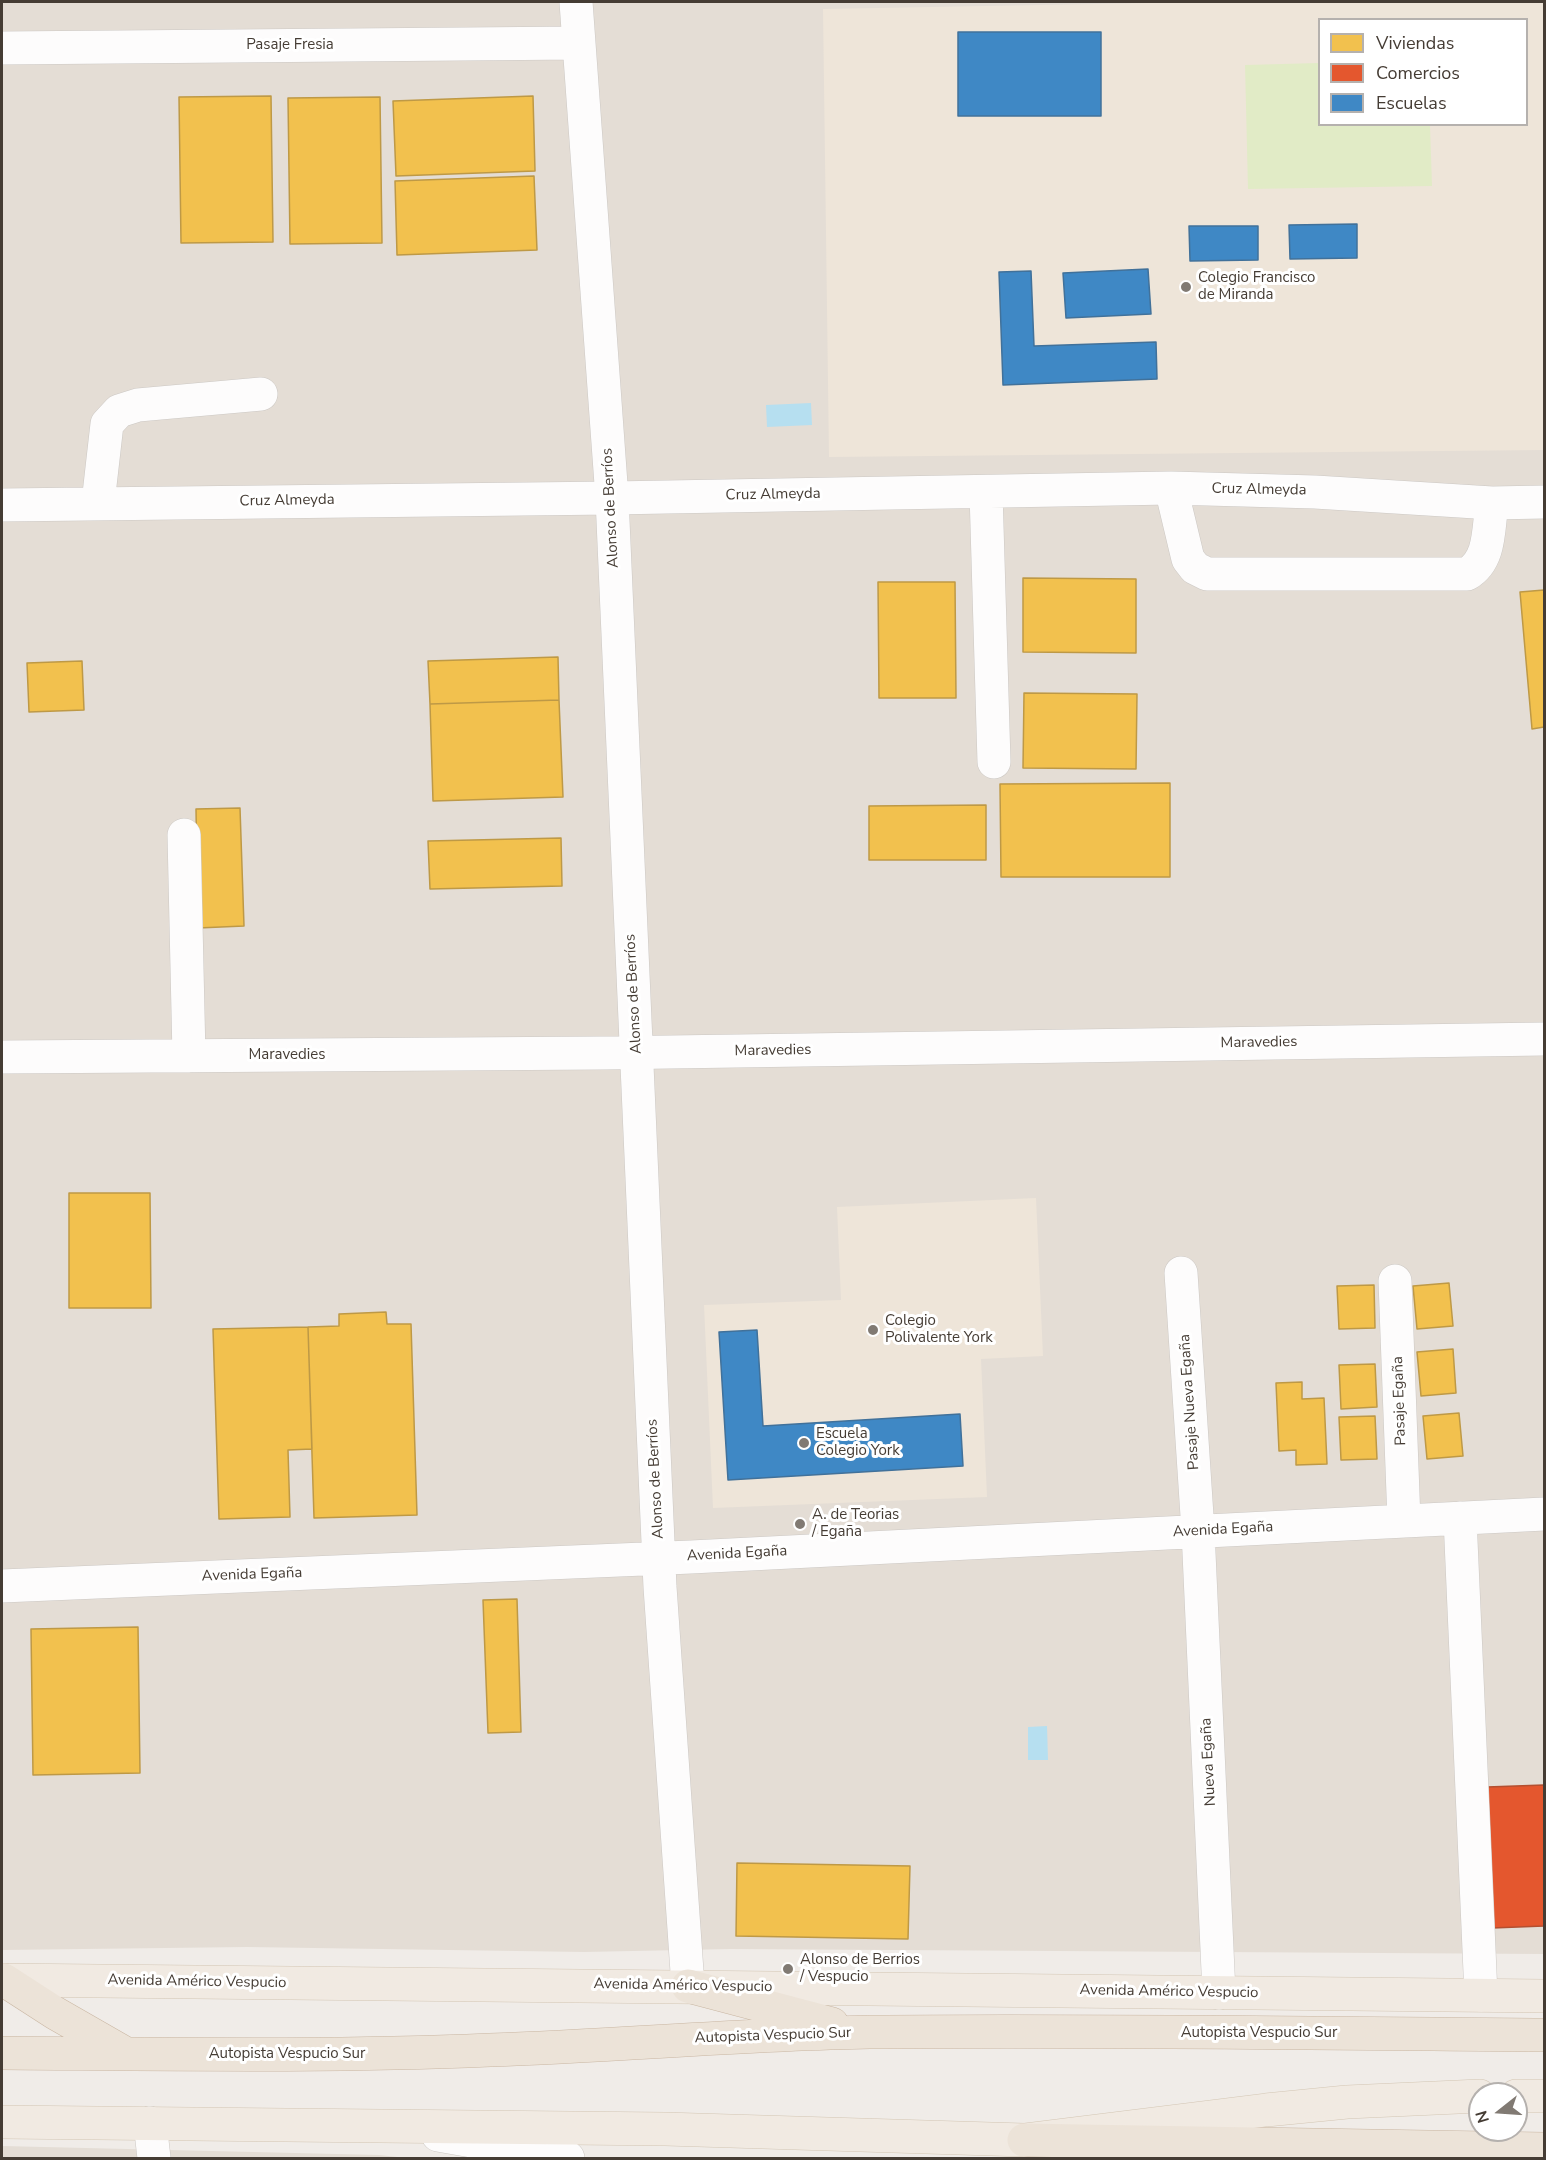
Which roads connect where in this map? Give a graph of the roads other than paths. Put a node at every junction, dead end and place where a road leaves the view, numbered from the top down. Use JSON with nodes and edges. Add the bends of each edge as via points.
{"nodes":[{"id":1,"x":576,"y":2,"type":"edge"},
{"id":2,"x":579,"y":43,"type":"junction"},
{"id":3,"x":2,"y":48,"type":"edge"},
{"id":4,"x":261,"y":394,"type":"dead end"},
{"id":5,"x":1171,"y":489,"type":"junction"},
{"id":6,"x":986,"y":492,"type":"junction"},
{"id":7,"x":612,"y":498,"type":"junction"},
{"id":8,"x":1545,"y":502,"type":"edge"},
{"id":9,"x":98,"y":503,"type":"junction"},
{"id":10,"x":1492,"y":503,"type":"junction"},
{"id":11,"x":2,"y":504,"type":"edge"},
{"id":12,"x":994,"y":762,"type":"dead end"},
{"id":13,"x":184,"y":835,"type":"dead end"},
{"id":14,"x":1545,"y":1039,"type":"edge"},
{"id":15,"x":636,"y":1053,"type":"junction"},
{"id":16,"x":189,"y":1056,"type":"junction"},
{"id":17,"x":2,"y":1057,"type":"edge"},
{"id":18,"x":1181,"y":1273,"type":"dead end"},
{"id":19,"x":1395,"y":1281,"type":"dead end"},
{"id":20,"x":1545,"y":1514,"type":"edge"},
{"id":21,"x":1460,"y":1518,"type":"junction"},
{"id":22,"x":1404,"y":1521,"type":"junction"},
{"id":23,"x":1198,"y":1531,"type":"junction"},
{"id":24,"x":659,"y":1558,"type":"junction"},
{"id":25,"x":2,"y":1586,"type":"edge"},
{"id":26,"x":2,"y":1979,"type":"edge"},
{"id":27,"x":688,"y":1986,"type":"junction"},
{"id":28,"x":1219,"y":1993,"type":"junction"},
{"id":29,"x":1481,"y":1995,"type":"junction"},
{"id":30,"x":1545,"y":1996,"type":"edge"},
{"id":31,"x":866,"y":2032,"type":"junction"},
{"id":32,"x":1545,"y":2035,"type":"edge"},
{"id":33,"x":2,"y":2053,"type":"edge"},
{"id":34,"x":128,"y":2054,"type":"junction"},
{"id":35,"x":1528,"y":2096,"type":"edge"},
{"id":36,"x":1545,"y":2096,"type":"edge"},
{"id":37,"x":1468,"y":2097,"type":"edge"},
{"id":38,"x":2,"y":2122,"type":"edge"},
{"id":39,"x":150,"y":2123,"type":"junction"},
{"id":40,"x":383,"y":2125,"type":"junction"},
{"id":41,"x":1024,"y":2140,"type":"junction"},
{"id":42,"x":1545,"y":2149,"type":"edge"},
{"id":43,"x":154,"y":2158,"type":"edge"},
{"id":44,"x":568,"y":2158,"type":"edge"}],
"edges":[{"from":1,"to":2,"type":"street","name":"Alonso de Berríos"},
{"from":2,"to":3,"type":"street","name":"Pasaje Fresia"},
{"from":2,"to":7,"type":"street","name":"Alonso de Berríos"},
{"from":4,"to":9,"type":"street","via":[[138,405],[119,411],[107,424]]},
{"from":5,"to":6,"type":"street","name":"Cruz Almeyda"},
{"from":5,"to":10,"type":"street","name":"Cruz Almeyda","via":[[1315,492]]},
{"from":5,"to":10,"type":"street","via":[[1188,559],[1195,568],[1207,573],[1467,574],[1484,557]]},
{"from":6,"to":7,"type":"street","name":"Cruz Almeyda"},
{"from":6,"to":12,"type":"street"},
{"from":7,"to":9,"type":"street","name":"Cruz Almeyda"},
{"from":7,"to":15,"type":"street","name":"Alonso de Berríos"},
{"from":8,"to":10,"type":"street","name":"Cruz Almeyda"},
{"from":9,"to":11,"type":"street","name":"Cruz Almeyda"},
{"from":13,"to":16,"type":"street"},
{"from":14,"to":15,"type":"street","name":"Maravedies"},
{"from":15,"to":16,"type":"street","name":"Maravedies"},
{"from":15,"to":24,"type":"street","name":"Alonso de Berríos"},
{"from":16,"to":17,"type":"street","name":"Maravedies"},
{"from":18,"to":23,"type":"street","name":"Pasaje Nueva Egaña"},
{"from":19,"to":22,"type":"street","name":"Pasaje Egaña"},
{"from":20,"to":21,"type":"street","name":"Avenida Egaña"},
{"from":21,"to":22,"type":"street","name":"Avenida Egaña"},
{"from":21,"to":29,"type":"street"},
{"from":22,"to":23,"type":"street","name":"Avenida Egaña"},
{"from":23,"to":24,"type":"street","name":"Avenida Egaña"},
{"from":23,"to":28,"type":"street","name":"Nueva Egaña"},
{"from":24,"to":25,"type":"street","name":"Avenida Egaña"},
{"from":24,"to":27,"type":"street","name":"Alonso de Berríos"},
{"from":26,"to":27,"type":"main road","name":"Avenida Américo Vespucio"},
{"from":26,"to":34,"type":"highway"},
{"from":27,"to":28,"type":"main road","name":"Avenida Américo Vespucio"},
{"from":27,"to":31,"type":"highway"},
{"from":28,"to":29,"type":"main road","name":"Avenida Américo Vespucio"},
{"from":29,"to":30,"type":"main road","name":"Avenida Américo Vespucio"},
{"from":31,"to":32,"type":"highway","name":"Autopista Vespucio Sur"},
{"from":31,"to":34,"type":"highway","name":"Autopista Vespucio Sur","via":[[491,2050]]},
{"from":33,"to":34,"type":"highway","name":"Autopista Vespucio Sur"},
{"from":35,"to":36,"type":"main road"},
{"from":37,"to":41,"type":"main road","via":[[1347,2102]]},
{"from":38,"to":39,"type":"main road"},
{"from":39,"to":40,"type":"main road"},
{"from":39,"to":43,"type":"street"},
{"from":40,"to":41,"type":"main road"},
{"from":40,"to":44,"type":"street"},
{"from":41,"to":42,"type":"highway"}]}
